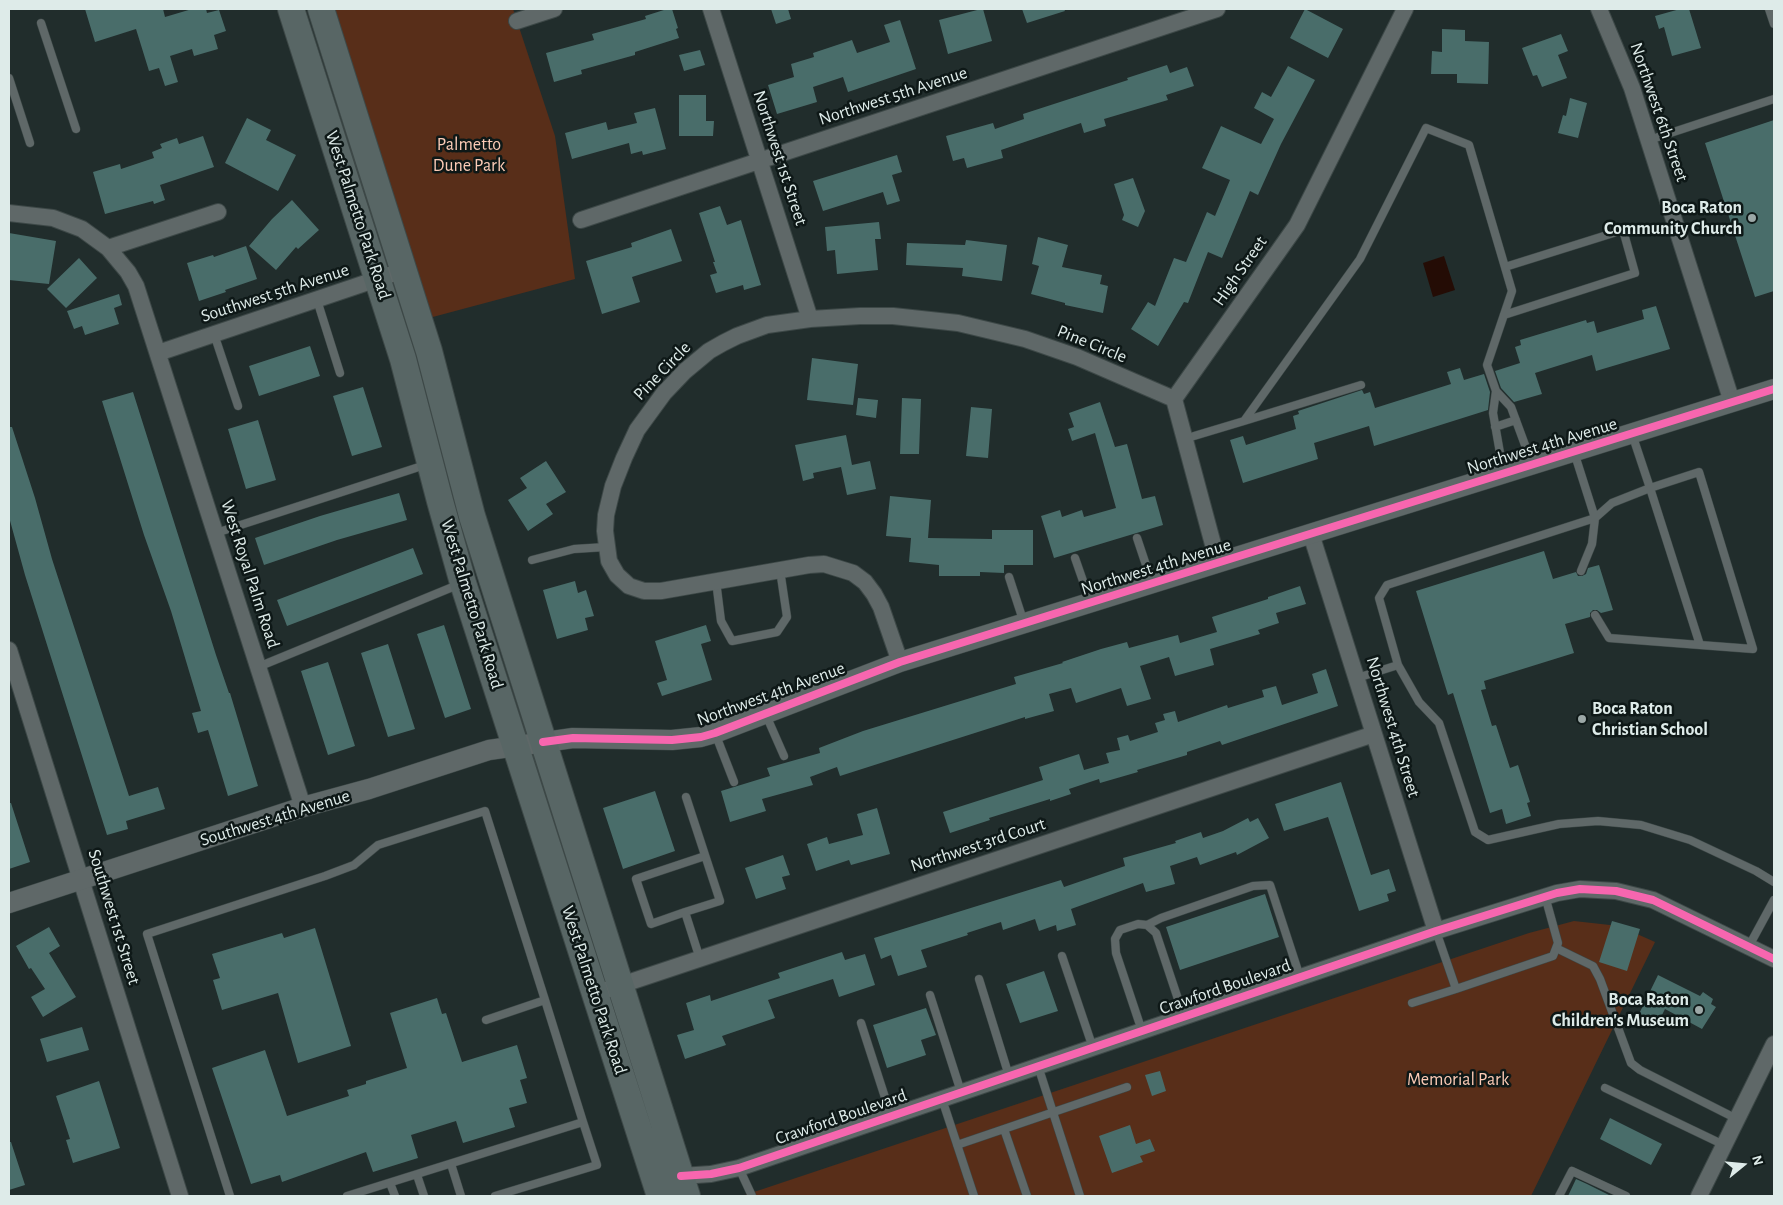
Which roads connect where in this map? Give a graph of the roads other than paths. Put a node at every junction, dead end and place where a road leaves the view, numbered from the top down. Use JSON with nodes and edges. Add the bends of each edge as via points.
{"nodes":[{"id":1,"x":292,"y":9,"type":"edge"},
{"id":2,"x":321,"y":9,"type":"edge"},
{"id":3,"x":554,"y":9,"type":"edge"},
{"id":4,"x":711,"y":9,"type":"edge"},
{"id":5,"x":1217,"y":9,"type":"edge"},
{"id":6,"x":1405,"y":9,"type":"edge"},
{"id":7,"x":1599,"y":9,"type":"edge"},
{"id":8,"x":1769,"y":9,"type":"edge"},
{"id":9,"x":517,"y":21,"type":"dead end"},
{"id":10,"x":41,"y":23,"type":"dead end"},
{"id":11,"x":1774,"y":24,"type":"edge"},
{"id":12,"x":9,"y":78,"type":"edge"},
{"id":13,"x":1774,"y":99,"type":"edge"},
{"id":14,"x":76,"y":129,"type":"dead end"},
{"id":15,"x":1649,"y":140,"type":"junction"},
{"id":16,"x":30,"y":143,"type":"dead end"},
{"id":17,"x":760,"y":161,"type":"junction"},
{"id":18,"x":218,"y":212,"type":"dead end"},
{"id":19,"x":9,"y":213,"type":"edge"},
{"id":20,"x":581,"y":220,"type":"dead end"},
{"id":21,"x":108,"y":248,"type":"junction"},
{"id":22,"x":1505,"y":267,"type":"junction"},
{"id":23,"x":404,"y":270,"type":"junction"},
{"id":24,"x":378,"y":279,"type":"junction"},
{"id":25,"x":317,"y":300,"type":"junction"},
{"id":26,"x":1504,"y":315,"type":"junction"},
{"id":27,"x":810,"y":318,"type":"junction"},
{"id":28,"x":214,"y":334,"type":"junction"},
{"id":29,"x":158,"y":352,"type":"junction"},
{"id":30,"x":340,"y":373,"type":"dead end"},
{"id":31,"x":1361,"y":385,"type":"dead end"},
{"id":32,"x":1774,"y":389,"type":"edge"},
{"id":33,"x":1496,"y":391,"type":"junction"},
{"id":34,"x":1174,"y":399,"type":"junction"},
{"id":35,"x":1732,"y":402,"type":"junction"},
{"id":36,"x":238,"y":406,"type":"dead end"},
{"id":37,"x":1516,"y":420,"type":"junction"},
{"id":38,"x":1244,"y":421,"type":"junction"},
{"id":39,"x":1495,"y":427,"type":"junction"},
{"id":40,"x":1632,"y":434,"type":"junction"},
{"id":41,"x":1184,"y":439,"type":"junction"},
{"id":42,"x":1574,"y":451,"type":"junction"},
{"id":43,"x":430,"y":464,"type":"junction"},
{"id":44,"x":1532,"y":464,"type":"junction"},
{"id":45,"x":1506,"y":472,"type":"junction"},
{"id":46,"x":1650,"y":488,"type":"junction"},
{"id":47,"x":1595,"y":518,"type":"junction"},
{"id":48,"x":216,"y":533,"type":"junction"},
{"id":49,"x":1311,"y":534,"type":"junction"},
{"id":50,"x":1137,"y":538,"type":"dead end"},
{"id":51,"x":606,"y":547,"type":"junction"},
{"id":52,"x":1075,"y":558,"type":"dead end"},
{"id":53,"x":532,"y":560,"type":"dead end"},
{"id":54,"x":1218,"y":563,"type":"junction"},
{"id":55,"x":780,"y":570,"type":"junction"},
{"id":56,"x":1581,"y":571,"type":"dead end"},
{"id":57,"x":1009,"y":577,"type":"dead end"},
{"id":58,"x":716,"y":581,"type":"junction"},
{"id":59,"x":464,"y":583,"type":"junction"},
{"id":60,"x":1152,"y":584,"type":"junction"},
{"id":61,"x":1091,"y":602,"type":"junction"},
{"id":62,"x":1595,"y":615,"type":"dead end"},
{"id":63,"x":1024,"y":623,"type":"junction"},
{"id":64,"x":1700,"y":645,"type":"junction"},
{"id":65,"x":9,"y":650,"type":"edge"},
{"id":66,"x":900,"y":662,"type":"junction"},
{"id":67,"x":1398,"y":665,"type":"junction"},
{"id":68,"x":258,"y":667,"type":"junction"},
{"id":69,"x":1357,"y":678,"type":"junction"},
{"id":70,"x":765,"y":714,"type":"junction"},
{"id":71,"x":715,"y":733,"type":"junction"},
{"id":72,"x":1374,"y":734,"type":"junction"},
{"id":73,"x":543,"y":742,"type":"junction"},
{"id":74,"x":517,"y":746,"type":"junction"},
{"id":75,"x":784,"y":756,"type":"dead end"},
{"id":76,"x":734,"y":782,"type":"dead end"},
{"id":77,"x":686,"y":797,"type":"dead end"},
{"id":78,"x":303,"y":807,"type":"junction"},
{"id":79,"x":705,"y":856,"type":"junction"},
{"id":80,"x":81,"y":880,"type":"junction"},
{"id":81,"x":1774,"y":882,"type":"edge"},
{"id":82,"x":1545,"y":896,"type":"junction"},
{"id":83,"x":1774,"y":900,"type":"edge"},
{"id":84,"x":9,"y":903,"type":"edge"},
{"id":85,"x":685,"y":912,"type":"junction"},
{"id":86,"x":1147,"y":925,"type":"junction"},
{"id":87,"x":1436,"y":932,"type":"junction"},
{"id":88,"x":1749,"y":946,"type":"junction"},
{"id":89,"x":1556,"y":948,"type":"junction"},
{"id":90,"x":1062,"y":956,"type":"dead end"},
{"id":91,"x":700,"y":959,"type":"junction"},
{"id":92,"x":1774,"y":959,"type":"edge"},
{"id":93,"x":1300,"y":978,"type":"junction"},
{"id":94,"x":979,"y":979,"type":"dead end"},
{"id":95,"x":620,"y":986,"type":"junction"},
{"id":96,"x":1456,"y":989,"type":"junction"},
{"id":97,"x":594,"y":994,"type":"junction"},
{"id":98,"x":930,"y":995,"type":"dead end"},
{"id":99,"x":545,"y":1000,"type":"junction"},
{"id":100,"x":1412,"y":1003,"type":"dead end"},
{"id":101,"x":1184,"y":1017,"type":"junction"},
{"id":102,"x":486,"y":1020,"type":"dead end"},
{"id":103,"x":861,"y":1023,"type":"dead end"},
{"id":104,"x":1142,"y":1031,"type":"junction"},
{"id":105,"x":1774,"y":1044,"type":"edge"},
{"id":106,"x":1093,"y":1048,"type":"junction"},
{"id":107,"x":1038,"y":1066,"type":"junction"},
{"id":108,"x":1009,"y":1076,"type":"junction"},
{"id":109,"x":1127,"y":1087,"type":"dead end"},
{"id":110,"x":1605,"y":1088,"type":"dead end"},
{"id":111,"x":961,"y":1092,"type":"junction"},
{"id":112,"x":942,"y":1099,"type":"junction"},
{"id":113,"x":1054,"y":1113,"type":"junction"},
{"id":114,"x":891,"y":1116,"type":"junction"},
{"id":115,"x":1737,"y":1119,"type":"junction"},
{"id":116,"x":583,"y":1122,"type":"junction"},
{"id":117,"x":638,"y":1129,"type":"junction"},
{"id":118,"x":1004,"y":1129,"type":"junction"},
{"id":119,"x":958,"y":1145,"type":"junction"},
{"id":120,"x":1724,"y":1145,"type":"junction"},
{"id":121,"x":451,"y":1164,"type":"junction"},
{"id":122,"x":739,"y":1168,"type":"junction"},
{"id":123,"x":417,"y":1175,"type":"junction"},
{"id":124,"x":390,"y":1183,"type":"junction"},
{"id":125,"x":684,"y":1186,"type":"edge"},
{"id":126,"x":180,"y":1196,"type":"edge"},
{"id":127,"x":230,"y":1196,"type":"edge"},
{"id":128,"x":347,"y":1196,"type":"edge"},
{"id":129,"x":395,"y":1196,"type":"edge"},
{"id":130,"x":424,"y":1196,"type":"edge"},
{"id":131,"x":461,"y":1196,"type":"edge"},
{"id":132,"x":495,"y":1196,"type":"edge"},
{"id":133,"x":660,"y":1196,"type":"edge"},
{"id":134,"x":752,"y":1196,"type":"edge"},
{"id":135,"x":974,"y":1196,"type":"edge"},
{"id":136,"x":1027,"y":1196,"type":"edge"},
{"id":137,"x":1080,"y":1196,"type":"edge"},
{"id":138,"x":1559,"y":1196,"type":"edge"},
{"id":139,"x":1626,"y":1196,"type":"edge"},
{"id":140,"x":1699,"y":1196,"type":"edge"}],
"edges":[{"from":1,"to":24,"type":"main road","name":"West Palmetto Park Road"},
{"from":2,"to":23,"type":"main road","name":"West Palmetto Park Road"},
{"from":3,"to":9,"type":"street"},
{"from":4,"to":17,"type":"street","name":"Northwest 1st Street"},
{"from":5,"to":17,"type":"street","name":"Northwest 5th Avenue"},
{"from":6,"to":34,"type":"street","name":"High Street","via":[[1297,225]]},
{"from":7,"to":15,"type":"street","name":"Northwest 6th Street","via":[[1632,88]]},
{"from":8,"to":11,"type":"lane"},
{"from":10,"to":14,"type":"lane"},
{"from":12,"to":16,"type":"lane"},
{"from":13,"to":15,"type":"lane"},
{"from":15,"to":35,"type":"street","name":"Northwest 6th Street"},
{"from":17,"to":20,"type":"street","name":"Northwest 5th Avenue"},
{"from":17,"to":27,"type":"street","name":"Northwest 1st Street"},
{"from":18,"to":21,"type":"street"},
{"from":19,"to":21,"type":"street","name":"West Royal Palm Road","via":[[37,215],[68,223]]},
{"from":21,"to":29,"type":"street","name":"West Royal Palm Road","via":[[136,286]]},
{"from":22,"to":26,"type":"lane","via":[[1512,291]]},
{"from":22,"to":26,"type":"lane","via":[[1622,230],[1635,272]]},
{"from":22,"to":38,"type":"lane","via":[[1469,145],[1426,128],[1360,259]]},
{"from":23,"to":24,"type":"street","name":"Southwest 5th Avenue"},
{"from":23,"to":73,"type":"main road","name":"West Palmetto Park Road","via":[[442,397],[472,516]]},
{"from":24,"to":25,"type":"street","name":"Southwest 5th Avenue"},
{"from":24,"to":43,"type":"main road","name":"West Palmetto Park Road"},
{"from":25,"to":28,"type":"street","name":"Southwest 5th Avenue"},
{"from":25,"to":30,"type":"lane"},
{"from":26,"to":33,"type":"lane","via":[[1487,365]]},
{"from":27,"to":34,"type":"street","name":"Pine Circle","via":[[893,316],[990,330],[1077,358]]},
{"from":27,"to":51,"type":"street","name":"Pine Circle","via":[[767,326],[737,336],[709,351],[664,393],[637,430],[613,486],[606,515]]},
{"from":28,"to":29,"type":"street","name":"Southwest 5th Avenue"},
{"from":28,"to":36,"type":"lane"},
{"from":29,"to":48,"type":"street","name":"West Royal Palm Road"},
{"from":31,"to":38,"type":"lane"},
{"from":32,"to":35,"type":"street","name":"Northwest 4th Avenue"},
{"from":33,"to":37,"type":"lane","via":[[1511,407]]},
{"from":33,"to":39,"type":"lane"},
{"from":34,"to":41,"type":"street"},
{"from":35,"to":40,"type":"street","name":"Northwest 4th Avenue"},
{"from":37,"to":39,"type":"lane"},
{"from":37,"to":44,"type":"lane"},
{"from":38,"to":41,"type":"lane"},
{"from":39,"to":45,"type":"lane"},
{"from":40,"to":42,"type":"street","name":"Northwest 4th Avenue"},
{"from":40,"to":46,"type":"lane"},
{"from":41,"to":54,"type":"street"},
{"from":42,"to":44,"type":"street","name":"Northwest 4th Avenue"},
{"from":42,"to":47,"type":"lane"},
{"from":43,"to":48,"type":"lane"},
{"from":43,"to":59,"type":"main road","name":"West Palmetto Park Road"},
{"from":44,"to":45,"type":"street","name":"Northwest 4th Avenue"},
{"from":45,"to":49,"type":"street","name":"Northwest 4th Avenue"},
{"from":46,"to":47,"type":"lane","via":[[1612,503]]},
{"from":46,"to":64,"type":"lane"},
{"from":46,"to":64,"type":"lane","via":[[1699,472],[1753,648]]},
{"from":47,"to":56,"type":"lane","via":[[1592,544]]},
{"from":47,"to":67,"type":"lane","via":[[1387,585],[1379,598]]},
{"from":48,"to":68,"type":"street","name":"West Royal Palm Road"},
{"from":49,"to":54,"type":"street","name":"Northwest 4th Avenue"},
{"from":49,"to":69,"type":"street","name":"Northwest 4th Street"},
{"from":50,"to":60,"type":"lane"},
{"from":51,"to":53,"type":"lane","via":[[574,549]]},
{"from":51,"to":58,"type":"street","name":"Pine Circle","via":[[617,575],[629,586],[644,591]]},
{"from":52,"to":61,"type":"lane"},
{"from":54,"to":60,"type":"street","name":"Northwest 4th Avenue"},
{"from":55,"to":58,"type":"street","name":"Pine Circle"},
{"from":55,"to":58,"type":"lane","via":[[787,617],[777,632],[732,642],[721,621]]},
{"from":55,"to":66,"type":"street","name":"Pine Circle","via":[[824,564],[853,573],[865,582],[881,607]]},
{"from":57,"to":63,"type":"lane"},
{"from":59,"to":68,"type":"lane"},
{"from":59,"to":74,"type":"main road","name":"West Palmetto Park Road"},
{"from":60,"to":61,"type":"street","name":"Northwest 4th Avenue"},
{"from":61,"to":63,"type":"street","name":"Northwest 4th Avenue"},
{"from":62,"to":64,"type":"lane","via":[[1609,638]]},
{"from":63,"to":66,"type":"street","name":"Northwest 4th Avenue"},
{"from":65,"to":80,"type":"street","name":"Southwest 1st Street"},
{"from":66,"to":70,"type":"street","name":"Northwest 4th Avenue"},
{"from":67,"to":69,"type":"lane"},
{"from":67,"to":81,"type":"lane","via":[[1419,702],[1439,723],[1475,832],[1488,840],[1559,824],[1598,821],[1642,825],[1690,840]]},
{"from":68,"to":78,"type":"street","name":"West Royal Palm Road"},
{"from":69,"to":72,"type":"street","name":"Northwest 4th Street"},
{"from":70,"to":71,"type":"street","name":"Northwest 4th Avenue"},
{"from":70,"to":75,"type":"lane"},
{"from":71,"to":73,"type":"street","name":"Northwest 4th Avenue","via":[[672,740],[573,738]]},
{"from":71,"to":76,"type":"lane"},
{"from":72,"to":87,"type":"street","name":"Northwest 4th Street"},
{"from":72,"to":91,"type":"street","name":"Northwest 3rd Court"},
{"from":73,"to":74,"type":"street","name":"Southwest 4th Avenue"},
{"from":73,"to":95,"type":"main road","name":"West Palmetto Park Road"},
{"from":74,"to":78,"type":"street","name":"Southwest 4th Avenue","via":[[489,750]]},
{"from":74,"to":97,"type":"main road","name":"West Palmetto Park Road"},
{"from":77,"to":79,"type":"lane"},
{"from":78,"to":80,"type":"street","name":"Southwest 4th Avenue"},
{"from":79,"to":85,"type":"lane","via":[[720,901]]},
{"from":79,"to":85,"type":"lane","via":[[636,879],[651,924]]},
{"from":80,"to":84,"type":"street","name":"Southwest 4th Avenue"},
{"from":80,"to":126,"type":"street","name":"Southwest 1st Street"},
{"from":82,"to":87,"type":"street","name":"Crawford Boulevard"},
{"from":82,"to":88,"type":"street","name":"Crawford Boulevard","via":[[1580,888],[1616,891],[1653,900]]},
{"from":82,"to":89,"type":"lane","via":[[1558,943]]},
{"from":83,"to":88,"type":"lane"},
{"from":85,"to":91,"type":"lane"},
{"from":86,"to":93,"type":"lane","via":[[1252,886],[1270,885]]},
{"from":86,"to":101,"type":"lane","via":[[1156,933]]},
{"from":86,"to":104,"type":"lane","via":[[1138,924],[1120,930],[1115,938],[1116,953]]},
{"from":87,"to":93,"type":"street","name":"Crawford Boulevard"},
{"from":87,"to":96,"type":"lane"},
{"from":88,"to":92,"type":"street","name":"Crawford Boulevard"},
{"from":89,"to":96,"type":"lane","via":[[1553,956]]},
{"from":89,"to":115,"type":"lane","via":[[1592,966],[1600,978],[1631,1063]]},
{"from":90,"to":106,"type":"lane"},
{"from":91,"to":95,"type":"street","name":"Northwest 3rd Court"},
{"from":93,"to":101,"type":"street","name":"Crawford Boulevard"},
{"from":94,"to":108,"type":"lane"},
{"from":95,"to":97,"type":"street","name":"Northwest 3rd Court"},
{"from":95,"to":125,"type":"main road","name":"West Palmetto Park Road"},
{"from":96,"to":100,"type":"lane"},
{"from":97,"to":117,"type":"main road","name":"West Palmetto Park Road"},
{"from":98,"to":111,"type":"lane"},
{"from":99,"to":102,"type":"lane"},
{"from":99,"to":116,"type":"lane"},
{"from":99,"to":127,"type":"lane","via":[[485,811],[378,845],[354,865],[325,876],[147,934]]},
{"from":101,"to":104,"type":"street","name":"Crawford Boulevard"},
{"from":103,"to":114,"type":"lane"},
{"from":104,"to":106,"type":"street","name":"Crawford Boulevard"},
{"from":105,"to":115,"type":"street"},
{"from":106,"to":107,"type":"street","name":"Crawford Boulevard"},
{"from":107,"to":108,"type":"street","name":"Crawford Boulevard"},
{"from":107,"to":113,"type":"lane"},
{"from":108,"to":111,"type":"street","name":"Crawford Boulevard"},
{"from":109,"to":113,"type":"lane"},
{"from":110,"to":120,"type":"lane"},
{"from":111,"to":112,"type":"street","name":"Crawford Boulevard"},
{"from":112,"to":114,"type":"street","name":"Crawford Boulevard"},
{"from":112,"to":119,"type":"lane"},
{"from":113,"to":118,"type":"lane"},
{"from":113,"to":137,"type":"lane"},
{"from":114,"to":122,"type":"street","name":"Crawford Boulevard"},
{"from":115,"to":120,"type":"street"},
{"from":116,"to":121,"type":"lane"},
{"from":116,"to":132,"type":"lane","via":[[597,1165]]},
{"from":117,"to":125,"type":"main road","via":[[666,1168]]},
{"from":117,"to":133,"type":"main road","name":"West Palmetto Park Road"},
{"from":118,"to":119,"type":"lane"},
{"from":118,"to":136,"type":"lane"},
{"from":119,"to":135,"type":"lane"},
{"from":120,"to":140,"type":"street"},
{"from":121,"to":123,"type":"lane"},
{"from":121,"to":131,"type":"lane"},
{"from":122,"to":125,"type":"street","name":"Crawford Boulevard","via":[[711,1174]]},
{"from":122,"to":134,"type":"lane"},
{"from":123,"to":124,"type":"lane"},
{"from":123,"to":130,"type":"lane"},
{"from":124,"to":128,"type":"lane"},
{"from":124,"to":129,"type":"lane"},
{"from":138,"to":139,"type":"lane","via":[[1572,1171]]}]}
